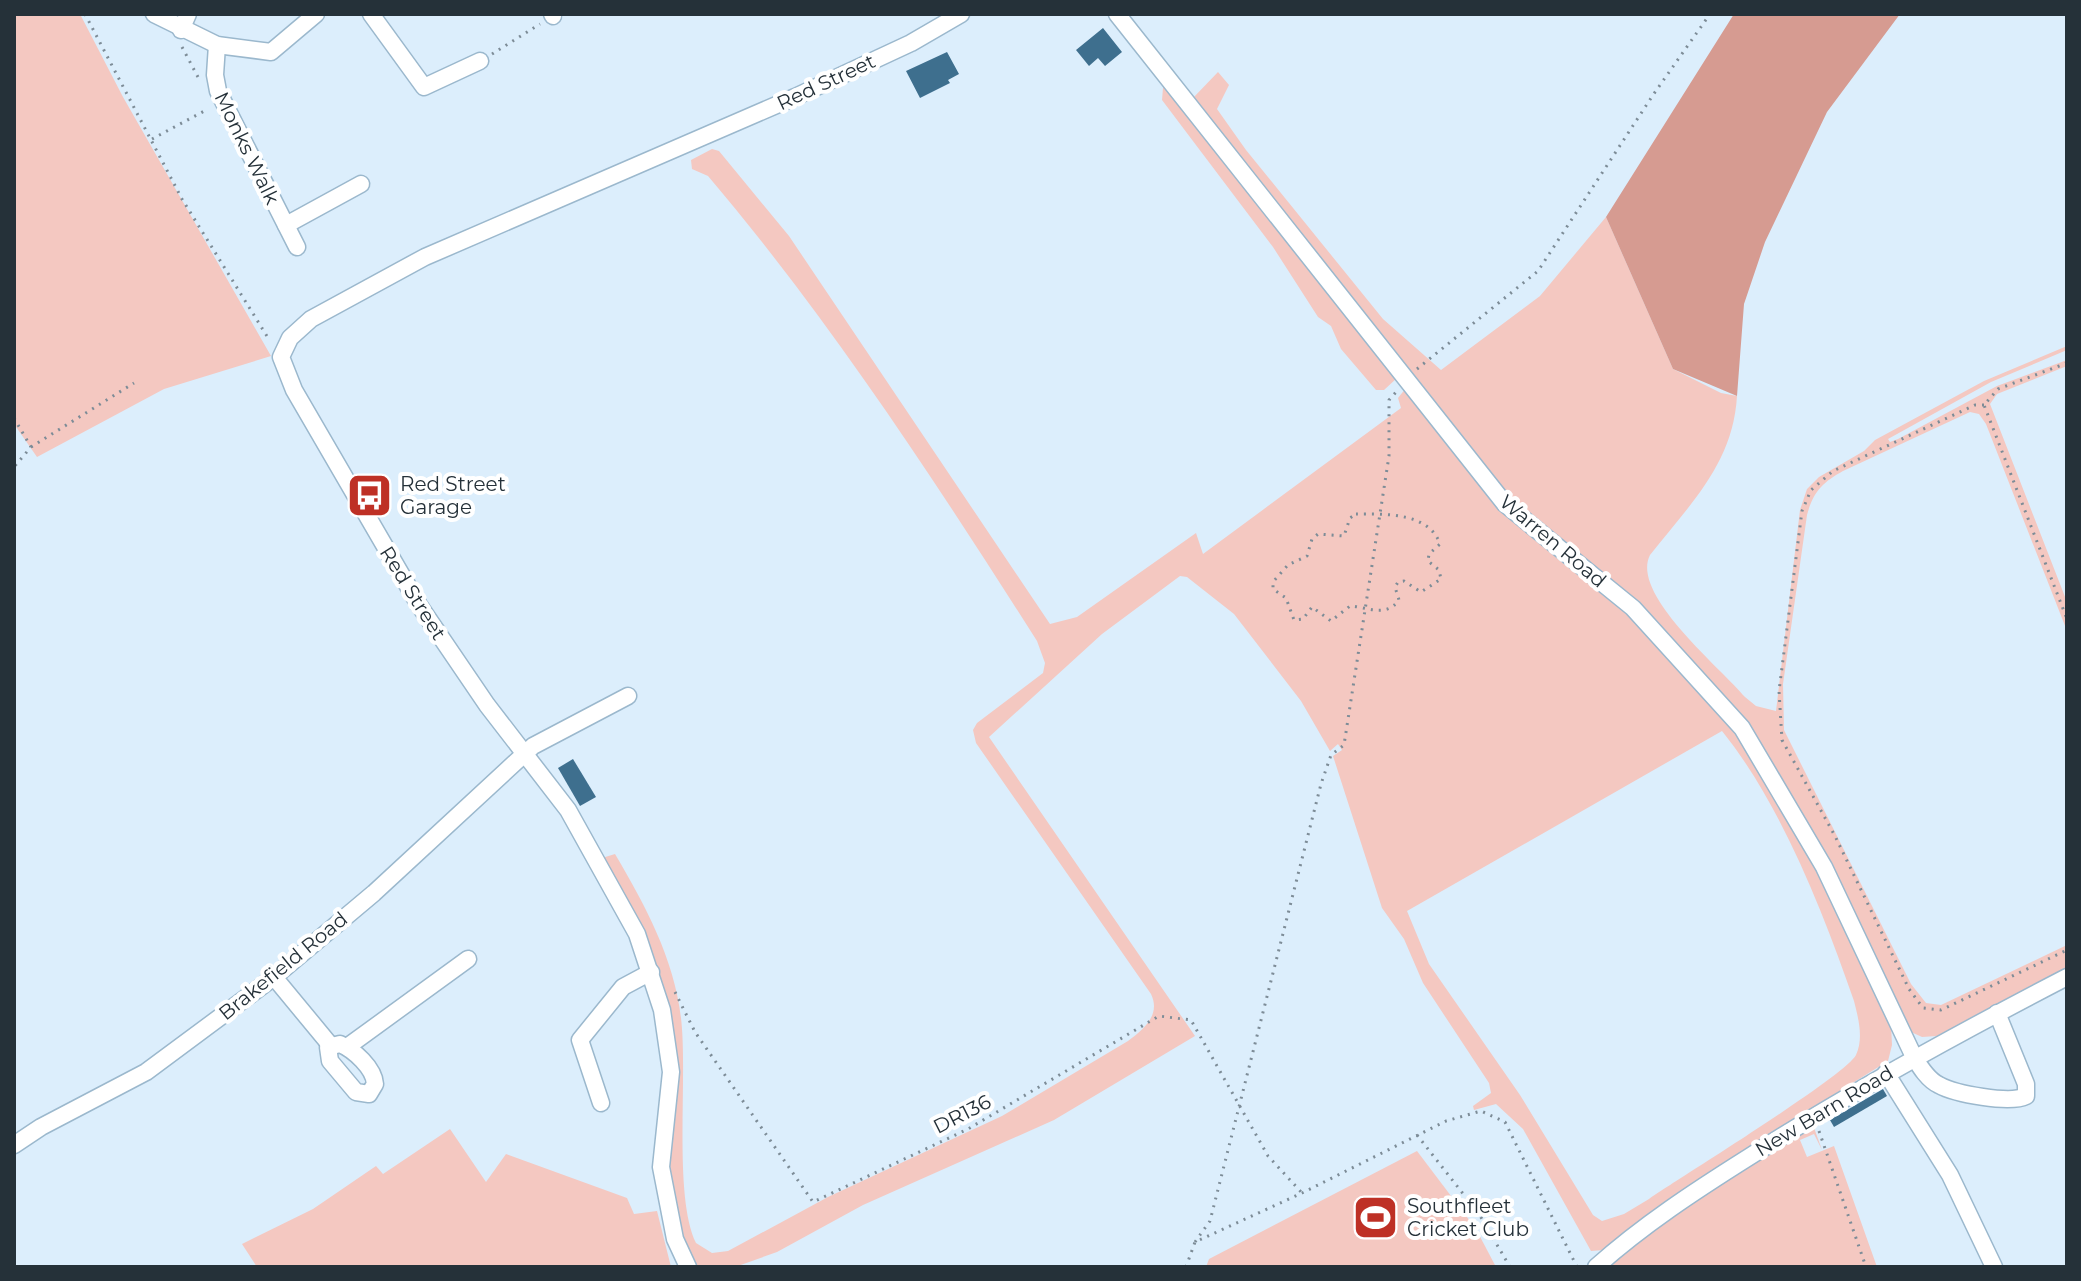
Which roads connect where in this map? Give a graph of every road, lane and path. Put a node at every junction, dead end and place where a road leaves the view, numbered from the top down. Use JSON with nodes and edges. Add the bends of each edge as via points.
{"nodes":[{"id":1,"x":85,"y":14,"type":"edge"},
{"id":2,"x":154,"y":14,"type":"edge"},
{"id":3,"x":316,"y":14,"type":"edge"},
{"id":4,"x":371,"y":14,"type":"edge"},
{"id":5,"x":961,"y":14,"type":"edge"},
{"id":6,"x":1117,"y":14,"type":"edge"},
{"id":7,"x":1710,"y":14,"type":"edge"},
{"id":8,"x":553,"y":15,"type":"edge"},
{"id":9,"x":182,"y":28,"type":"edge"},
{"id":10,"x":217,"y":45,"type":"junction"},
{"id":11,"x":480,"y":61,"type":"joint"},
{"id":12,"x":200,"y":81,"type":"dead end"},
{"id":13,"x":223,"y":102,"type":"junction"},
{"id":14,"x":152,"y":139,"type":"junction"},
{"id":15,"x":361,"y":184,"type":"dead end"},
{"id":16,"x":286,"y":225,"type":"junction"},
{"id":17,"x":297,"y":247,"type":"dead end"},
{"id":18,"x":281,"y":359,"type":"junction"},
{"id":19,"x":2067,"y":363,"type":"edge"},
{"id":20,"x":1405,"y":379,"type":"junction"},
{"id":21,"x":134,"y":383,"type":"dead end"},
{"id":22,"x":1984,"y":405,"type":"junction"},
{"id":23,"x":14,"y":418,"type":"edge"},
{"id":24,"x":31,"y":447,"type":"junction"},
{"id":25,"x":14,"y":467,"type":"edge"},
{"id":26,"x":1381,"y":515,"type":"junction"},
{"id":27,"x":1367,"y":609,"type":"junction"},
{"id":28,"x":2067,"y":619,"type":"edge"},
{"id":29,"x":628,"y":696,"type":"dead end"},
{"id":30,"x":527,"y":754,"type":"junction"},
{"id":31,"x":2067,"y":950,"type":"edge"},
{"id":32,"x":468,"y":959,"type":"dead end"},
{"id":33,"x":650,"y":970,"type":"junction"},
{"id":34,"x":274,"y":977,"type":"junction"},
{"id":35,"x":2067,"y":977,"type":"edge"},
{"id":36,"x":1997,"y":1013,"type":"junction"},
{"id":37,"x":1914,"y":1057,"type":"junction"},
{"id":38,"x":1886,"y":1073,"type":"junction"},
{"id":39,"x":601,"y":1103,"type":"dead end"},
{"id":40,"x":1239,"y":1103,"type":"junction"},
{"id":41,"x":1814,"y":1116,"type":"junction"},
{"id":42,"x":1417,"y":1135,"type":"junction"},
{"id":43,"x":14,"y":1145,"type":"edge"},
{"id":44,"x":1302,"y":1193,"type":"junction"},
{"id":45,"x":1195,"y":1242,"type":"junction"},
{"id":46,"x":688,"y":1267,"type":"edge"},
{"id":47,"x":1186,"y":1267,"type":"edge"},
{"id":48,"x":1510,"y":1267,"type":"edge"},
{"id":49,"x":1577,"y":1267,"type":"edge"},
{"id":50,"x":1596,"y":1267,"type":"edge"},
{"id":51,"x":1866,"y":1267,"type":"edge"},
{"id":52,"x":1994,"y":1267,"type":"edge"}],
"edges":[{"from":1,"to":14,"type":"path"},
{"from":2,"to":9,"type":"street"},
{"from":3,"to":10,"type":"street","via":[[271,52]]},
{"from":4,"to":11,"type":"street","via":[[424,87]]},
{"from":5,"to":18,"type":"street","name":"Red Street","via":[[795,97],[425,257],[315,316],[290,338]]},
{"from":6,"to":20,"type":"street","name":"Warren Road"},
{"from":7,"to":20,"type":"path","via":[[1538,271]]},
{"from":8,"to":11,"type":"path"},
{"from":9,"to":10,"type":"street"},
{"from":9,"to":12,"type":"path"},
{"from":10,"to":13,"type":"street","name":"Monks Walk","via":[[215,79]]},
{"from":13,"to":14,"type":"path"},
{"from":13,"to":16,"type":"street","name":"Monks Walk"},
{"from":14,"to":18,"type":"path","via":[[182,199]]},
{"from":15,"to":16,"type":"street"},
{"from":16,"to":17,"type":"street","name":"Monks Walk"},
{"from":18,"to":30,"type":"street","name":"Red Street","via":[[419,605]]},
{"from":19,"to":22,"type":"path","via":[[1998,389]]},
{"from":20,"to":26,"type":"path","via":[[1389,400],[1390,447]]},
{"from":20,"to":37,"type":"street","name":"Warren Road","via":[[1505,504],[1633,608],[1742,728],[1824,867]]},
{"from":21,"to":24,"type":"path"},
{"from":22,"to":28,"type":"path"},
{"from":22,"to":31,"type":"path","via":[[1848,463],[1811,490],[1802,511],[1779,691],[1781,730],[1795,767],[1923,1008],[1941,1010]]},
{"from":23,"to":24,"type":"path"},
{"from":24,"to":25,"type":"path"},
{"from":26,"to":27,"type":"path"},
{"from":26,"to":27,"type":"path","via":[[1431,528],[1440,545],[1428,561],[1441,578],[1421,592],[1399,581],[1396,605]]},
{"from":26,"to":27,"type":"path","via":[[1356,514],[1344,536],[1316,536],[1307,556],[1288,565],[1271,584],[1288,600],[1297,621],[1312,607],[1329,621],[1345,607]]},
{"from":27,"to":40,"type":"path","via":[[1344,745],[1331,755],[1321,784]]},
{"from":29,"to":30,"type":"street","name":"Brakefield Road"},
{"from":30,"to":33,"type":"street","name":"Red Street","via":[[585,836]]},
{"from":30,"to":34,"type":"street","name":"Brakefield Road"},
{"from":32,"to":34,"type":"street","via":[[339,1046]]},
{"from":33,"to":39,"type":"street","via":[[625,985],[580,1040]]},
{"from":33,"to":40,"type":"path","name":"DR136","via":[[669,980],[695,1032],[813,1202],[968,1129],[1159,1016],[1191,1020]]},
{"from":33,"to":46,"type":"street","name":"Red Street","via":[[671,1072],[661,1167],[675,1239]]},
{"from":34,"to":43,"type":"street","name":"Brakefield Road","via":[[146,1072]]},
{"from":35,"to":36,"type":"street","name":"New Barn Road"},
{"from":36,"to":37,"type":"street","name":"New Barn Road"},
{"from":36,"to":37,"type":"street","name":"Warren Road","via":[[2028,1090],[2021,1099],[1938,1085]]},
{"from":37,"to":38,"type":"street","name":"New Barn Road"},
{"from":38,"to":41,"type":"street","name":"New Barn Road"},
{"from":38,"to":52,"type":"street","via":[[1950,1175]]},
{"from":40,"to":44,"type":"path","name":"DR136","via":[[1268,1156]]},
{"from":40,"to":45,"type":"path","via":[[1210,1221]]},
{"from":41,"to":50,"type":"street","name":"New Barn Road","via":[[1661,1214]]},
{"from":41,"to":51,"type":"path"},
{"from":42,"to":44,"type":"path"},
{"from":42,"to":48,"type":"path","via":[[1479,1214]]},
{"from":42,"to":49,"type":"path","via":[[1481,1111],[1505,1122]]},
{"from":44,"to":45,"type":"path"},
{"from":45,"to":47,"type":"path"}]}
